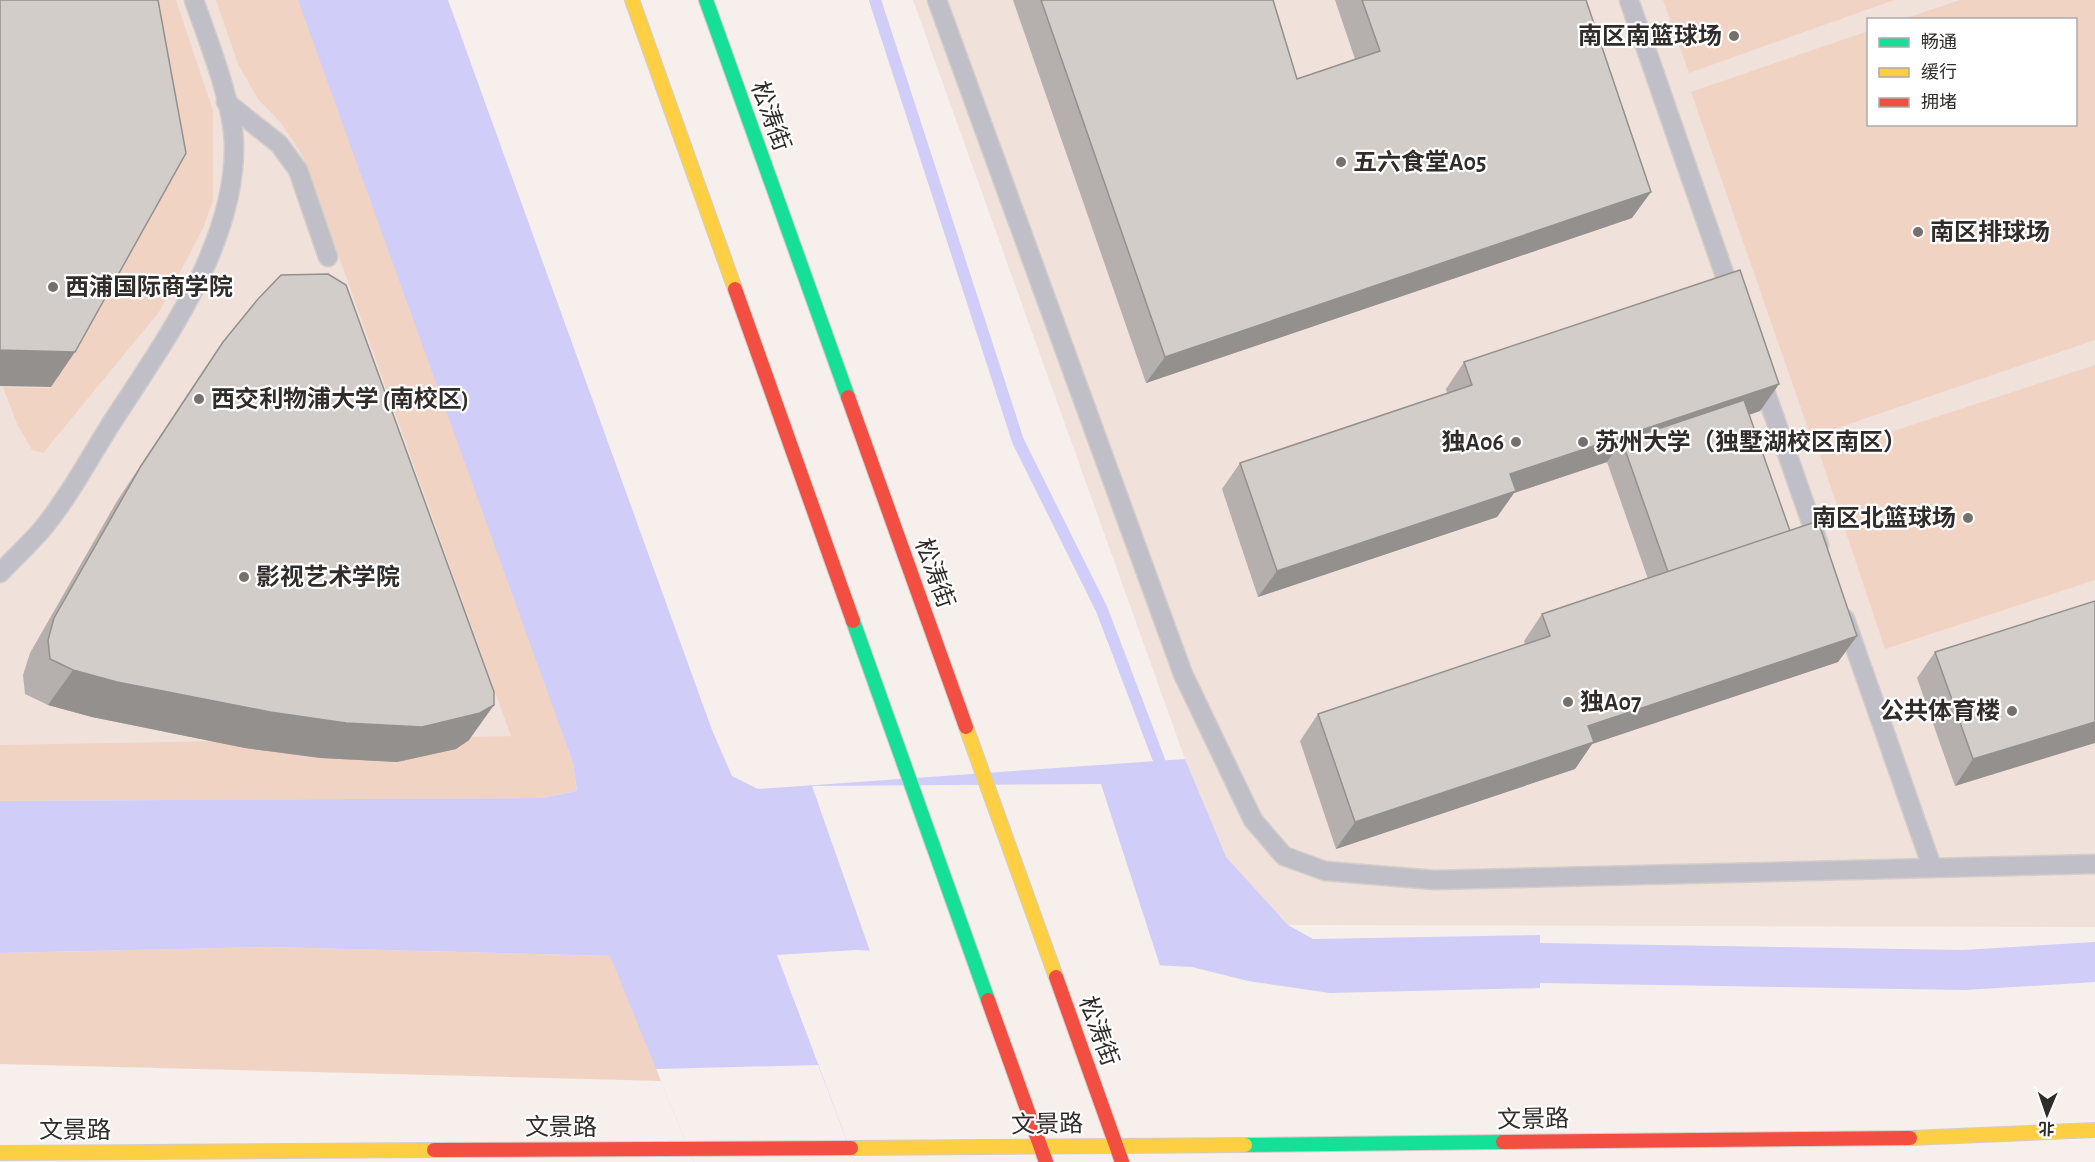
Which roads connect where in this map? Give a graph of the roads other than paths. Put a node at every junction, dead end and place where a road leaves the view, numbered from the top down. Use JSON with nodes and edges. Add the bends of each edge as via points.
{"nodes":[{"id":1,"x":194,"y":0,"type":"edge"},
{"id":2,"x":632,"y":0,"type":"edge"},
{"id":3,"x":706,"y":0,"type":"edge"},
{"id":4,"x":937,"y":0,"type":"edge"},
{"id":5,"x":1629,"y":0,"type":"edge"},
{"id":6,"x":226,"y":102,"type":"junction"},
{"id":7,"x":328,"y":257,"type":"dead end"},
{"id":8,"x":1739,"y":315,"type":"edge"},
{"id":9,"x":1755,"y":360,"type":"edge"},
{"id":10,"x":1826,"y":563,"type":"edge"},
{"id":11,"x":0,"y":573,"type":"edge"},
{"id":12,"x":1837,"y":597,"type":"edge"},
{"id":13,"x":2095,"y":864,"type":"edge"},
{"id":14,"x":1932,"y":867,"type":"junction"},
{"id":15,"x":2095,"y":1131,"type":"edge"},
{"id":16,"x":1116,"y":1145,"type":"junction"},
{"id":17,"x":1041,"y":1147,"type":"junction"},
{"id":18,"x":0,"y":1153,"type":"edge"},
{"id":19,"x":1046,"y":1162,"type":"edge"},
{"id":20,"x":1122,"y":1162,"type":"edge"}],
"edges":[{"from":1,"to":6,"type":"lane"},
{"from":2,"to":17,"type":"main road"},
{"from":3,"to":16,"type":"main road","name":"松涛街"},
{"from":4,"to":14,"type":"lane","via":[[1183,674],[1253,820],[1284,856],[1325,871],[1435,880]]},
{"from":5,"to":8,"type":"lane"},
{"from":6,"to":7,"type":"lane","via":[[279,144],[298,170]]},
{"from":6,"to":11,"type":"lane","via":[[234,143],[231,185],[199,283],[44,526]]},
{"from":9,"to":10,"type":"lane"},
{"from":12,"to":14,"type":"lane"},
{"from":13,"to":14,"type":"lane"},
{"from":15,"to":16,"type":"main road","name":"文景路","via":[[1907,1138]]},
{"from":16,"to":17,"type":"main road","name":"文景路"},
{"from":16,"to":20,"type":"main road","name":"松涛街"},
{"from":17,"to":18,"type":"main road","name":"文景路"},
{"from":17,"to":19,"type":"main road"}]}
